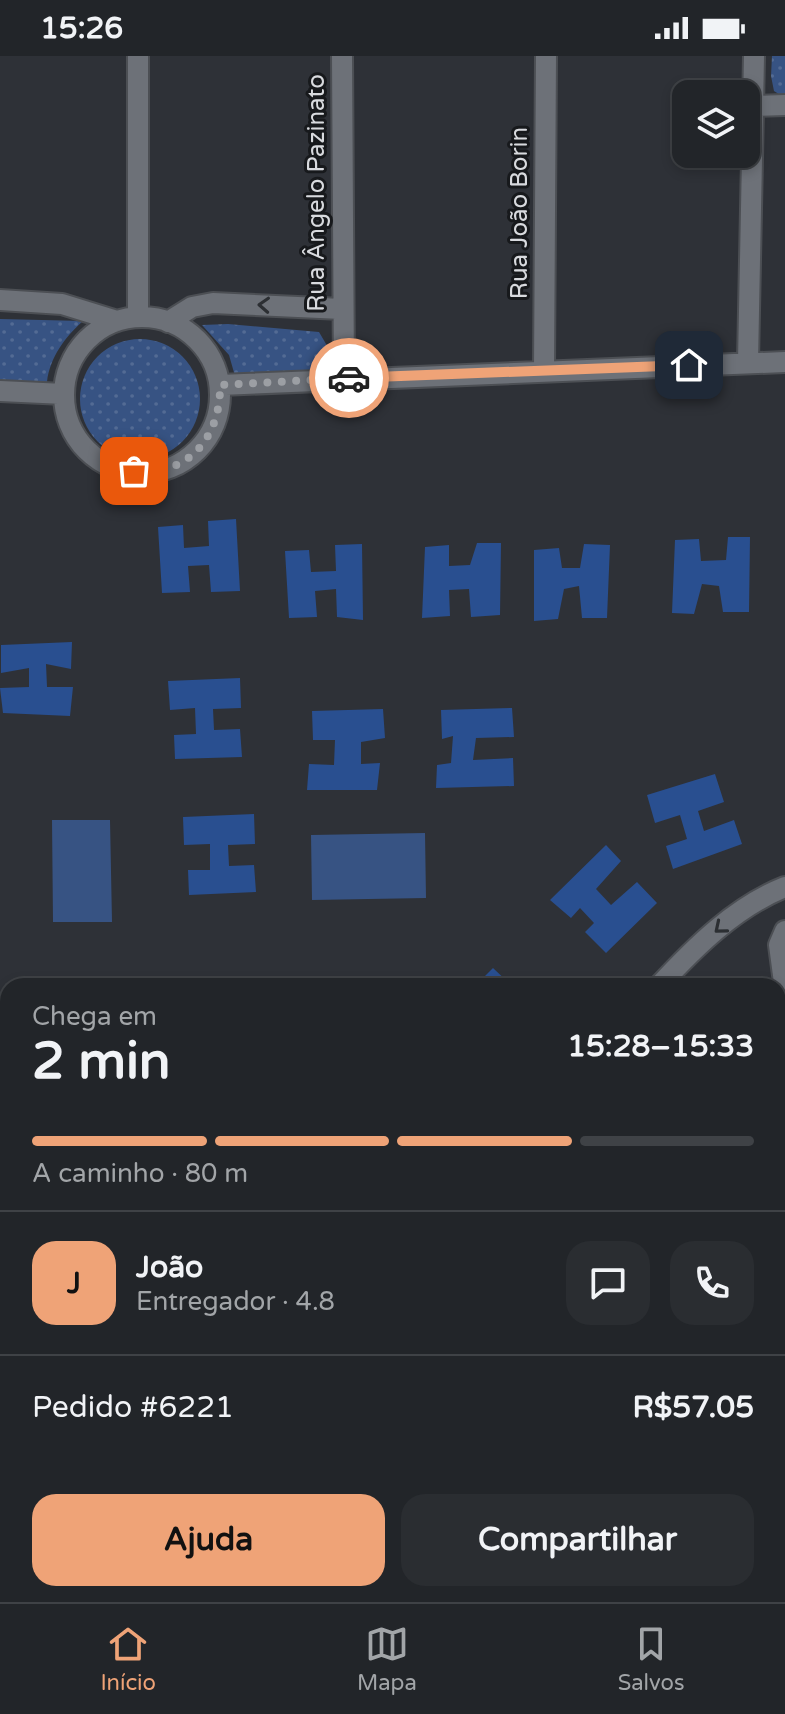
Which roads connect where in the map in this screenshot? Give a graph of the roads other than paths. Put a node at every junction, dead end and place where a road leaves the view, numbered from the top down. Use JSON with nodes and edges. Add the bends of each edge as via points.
{"nodes":[{"id":1,"x":138,"y":56,"type":"edge"},
{"id":2,"x":342,"y":56,"type":"edge"},
{"id":3,"x":546,"y":56,"type":"edge"},
{"id":4,"x":754,"y":56,"type":"edge"},
{"id":5,"x":753,"y":80,"type":"edge"},
{"id":6,"x":785,"y":105,"type":"edge"},
{"id":7,"x":760,"y":106,"type":"edge"},
{"id":8,"x":751,"y":168,"type":"edge"},
{"id":9,"x":0,"y":300,"type":"edge"},
{"id":10,"x":342,"y":309,"type":"junction"},
{"id":11,"x":138,"y":317,"type":"junction"},
{"id":12,"x":117,"y":321,"type":"junction"},
{"id":13,"x":168,"y":322,"type":"junction"},
{"id":14,"x":748,"y":362,"type":"junction"},
{"id":15,"x":785,"y":362,"type":"edge"},
{"id":16,"x":544,"y":370,"type":"junction"},
{"id":17,"x":344,"y":378,"type":"junction"},
{"id":18,"x":220,"y":385,"type":"junction"},
{"id":19,"x":0,"y":391,"type":"edge"},
{"id":20,"x":64,"y":394,"type":"junction"},
{"id":21,"x":785,"y":887,"type":"edge"},
{"id":22,"x":785,"y":931,"type":"edge"},
{"id":23,"x":667,"y":978,"type":"edge"},
{"id":24,"x":783,"y":978,"type":"edge"}],
"edges":[{"from":1,"to":11,"type":"street"},
{"from":2,"to":10,"type":"street","name":"Rua Ângelo Pazinato"},
{"from":3,"to":16,"type":"street","name":"Rua João Borin"},
{"from":4,"to":5,"type":"street"},
{"from":6,"to":7,"type":"street"},
{"from":8,"to":14,"type":"street"},
{"from":9,"to":12,"type":"street","via":[[62,304]]},
{"from":10,"to":13,"type":"street","one_way":true,"via":[[213,303],[192,307]]},
{"from":10,"to":17,"type":"street","name":"Rua Ângelo Pazinato"},
{"from":11,"to":12,"type":"street"},
{"from":11,"to":13,"type":"street"},
{"from":12,"to":20,"type":"street","via":[[84,343]]},
{"from":13,"to":18,"type":"street","via":[[197,339]]},
{"from":14,"to":15,"type":"street"},
{"from":14,"to":16,"type":"street"},
{"from":16,"to":17,"type":"street"},
{"from":17,"to":18,"type":"street"},
{"from":18,"to":20,"type":"street","via":[[211,433],[178,465],[152,473],[101,462],[72,430]]},
{"from":19,"to":20,"type":"street"},
{"from":21,"to":23,"type":"street","one_way":true,"via":[[722,925]]},
{"from":22,"to":24,"type":"street","via":[[779,945]]}]}
